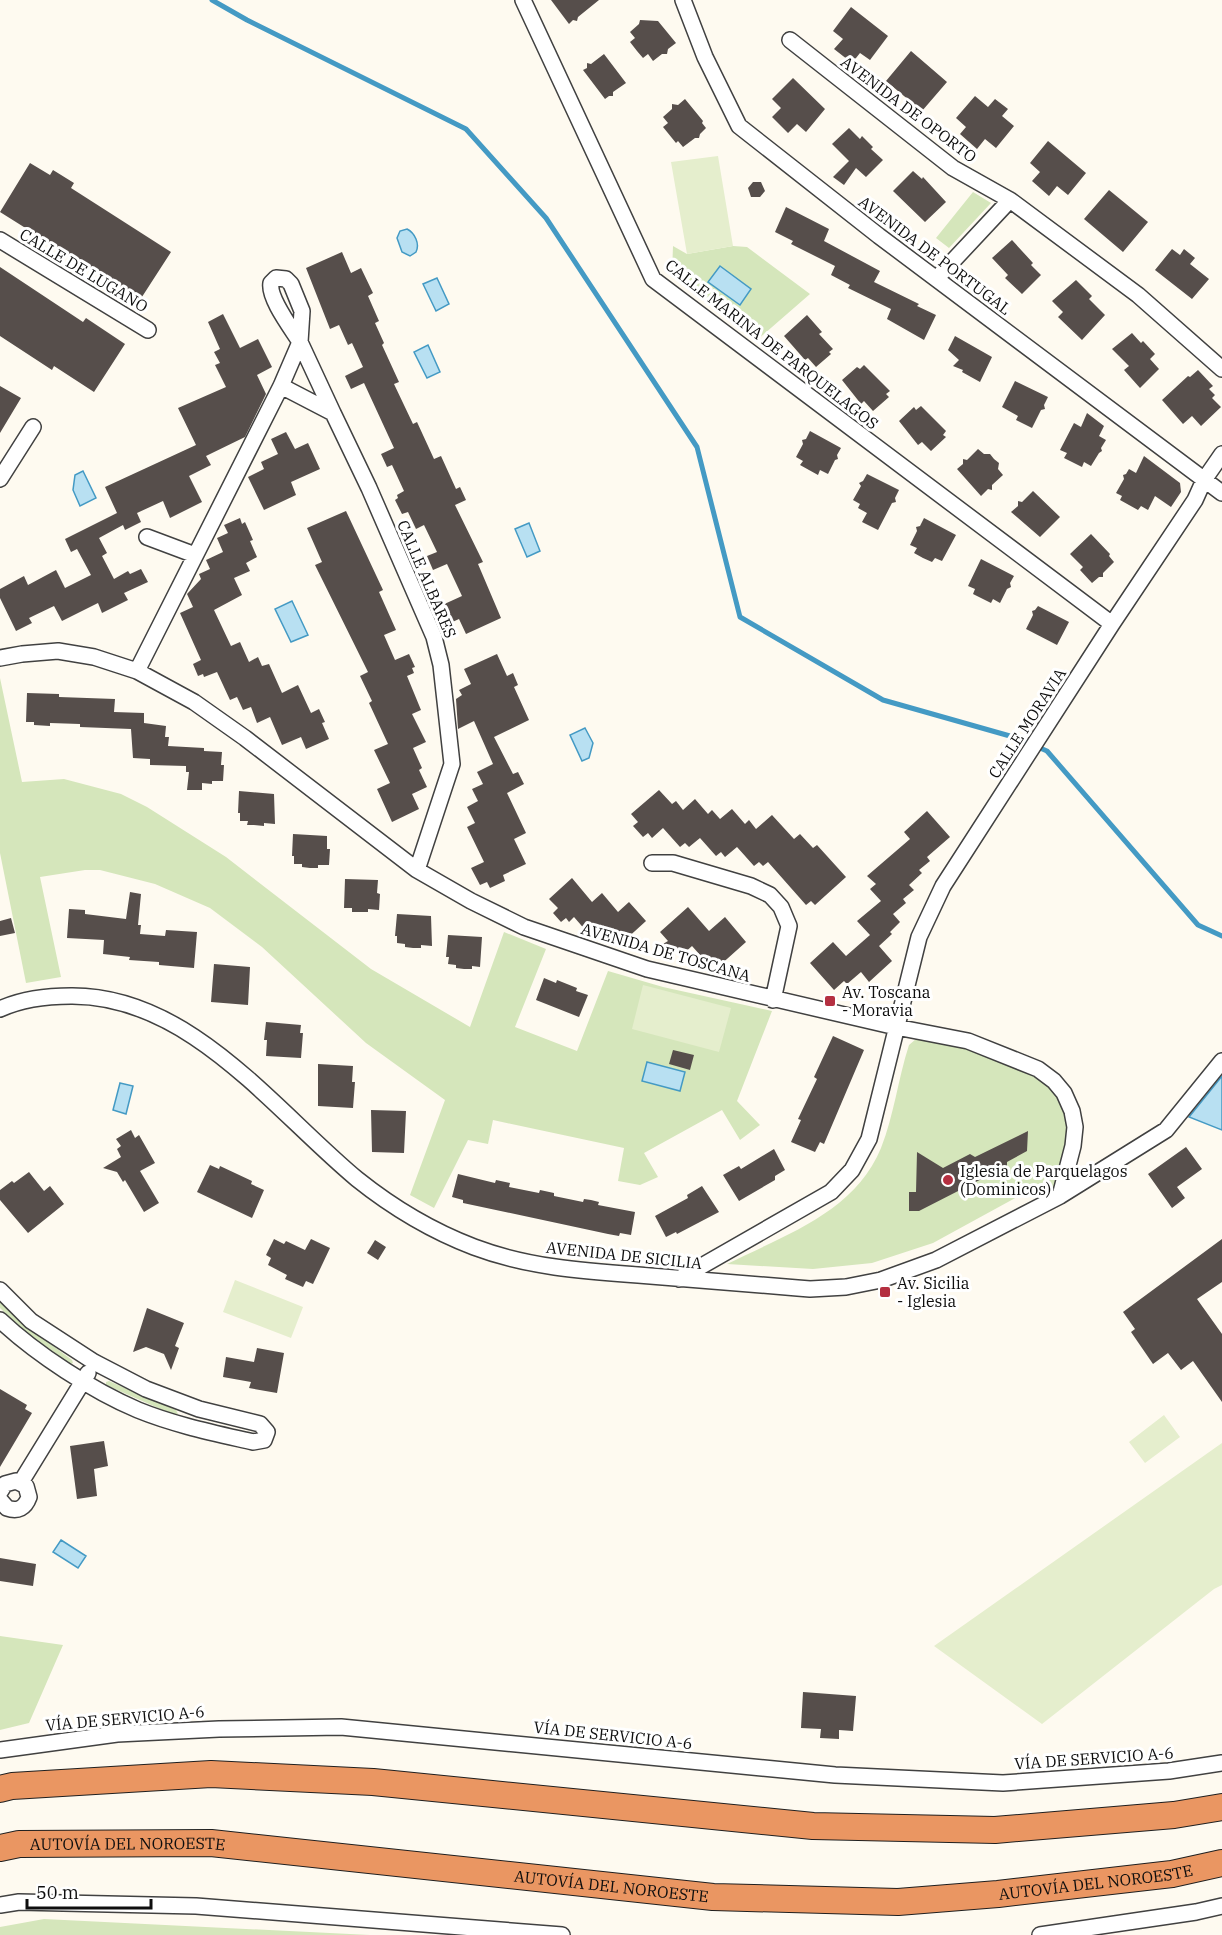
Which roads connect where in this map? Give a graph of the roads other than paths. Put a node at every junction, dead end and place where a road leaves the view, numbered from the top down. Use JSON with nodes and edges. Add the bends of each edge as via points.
{"nodes":[{"id":1,"x":523,"y":0,"type":"edge"},
{"id":2,"x":683,"y":0,"type":"edge"},
{"id":3,"x":790,"y":40,"type":"dead end"},
{"id":4,"x":1010,"y":200,"type":"junction"},
{"id":5,"x":0,"y":240,"type":"edge"},
{"id":6,"x":937,"y":278,"type":"junction"},
{"id":7,"x":148,"y":330,"type":"dead end"},
{"id":8,"x":1222,"y":369,"type":"edge"},
{"id":9,"x":281,"y":386,"type":"junction"},
{"id":10,"x":333,"y":413,"type":"junction"},
{"id":11,"x":33,"y":427,"type":"dead end"},
{"id":12,"x":1222,"y":454,"type":"edge"},
{"id":13,"x":0,"y":479,"type":"edge"},
{"id":14,"x":1204,"y":480,"type":"junction"},
{"id":15,"x":1222,"y":494,"type":"edge"},
{"id":16,"x":147,"y":537,"type":"dead end"},
{"id":17,"x":195,"y":555,"type":"junction"},
{"id":18,"x":1112,"y":624,"type":"junction"},
{"id":19,"x":0,"y":658,"type":"edge"},
{"id":20,"x":137,"y":671,"type":"junction"},
{"id":21,"x":652,"y":863,"type":"dead end"},
{"id":22,"x":417,"y":870,"type":"junction"},
{"id":23,"x":773,"y":999,"type":"junction"},
{"id":24,"x":0,"y":1009,"type":"edge"},
{"id":25,"x":896,"y":1027,"type":"junction"},
{"id":26,"x":1222,"y":1061,"type":"edge"},
{"id":27,"x":1060,"y":1196,"type":"junction"},
{"id":28,"x":679,"y":1279,"type":"junction"},
{"id":29,"x":0,"y":1290,"type":"edge"},
{"id":30,"x":0,"y":1320,"type":"edge"},
{"id":31,"x":94,"y":1362,"type":"junction"},
{"id":32,"x":83,"y":1381,"type":"junction"},
{"id":33,"x":21,"y":1482,"type":"junction"},
{"id":34,"x":0,"y":1491,"type":"edge"},
{"id":35,"x":0,"y":1500,"type":"edge"},
{"id":36,"x":0,"y":1750,"type":"edge"},
{"id":37,"x":1222,"y":1763,"type":"edge"},
{"id":38,"x":0,"y":1789,"type":"edge"},
{"id":39,"x":1222,"y":1807,"type":"edge"},
{"id":40,"x":0,"y":1848,"type":"edge"},
{"id":41,"x":1222,"y":1863,"type":"edge"},
{"id":42,"x":0,"y":1905,"type":"edge"},
{"id":43,"x":1222,"y":1906,"type":"edge"},
{"id":44,"x":562,"y":1935,"type":"edge"},
{"id":45,"x":1040,"y":1935,"type":"edge"}],
"edges":[{"from":1,"to":18,"type":"street","name":"CALLE MARINA DE PARQUELAGOS","via":[[653,279]]},
{"from":2,"to":6,"type":"street","name":"AVENIDA DE PORTUGAL","via":[[705,57],[739,126]]},
{"from":3,"to":4,"type":"street","name":"AVENIDA DE OPORTO","via":[[953,168]]},
{"from":4,"to":6,"type":"street"},
{"from":4,"to":8,"type":"street","name":"AVENIDA DE OPORTO","via":[[1138,295]]},
{"from":5,"to":7,"type":"street","name":"CALLE DE LUGANO"},
{"from":6,"to":14,"type":"street","name":"AVENIDA DE PORTUGAL"},
{"from":9,"to":10,"type":"street"},
{"from":9,"to":10,"type":"street","name":"CALLE ALBARES","via":[[300,342]]},
{"from":9,"to":17,"type":"street","name":"CALLE ALBARES"},
{"from":10,"to":22,"type":"street","name":"CALLE ALBARES","via":[[434,637],[441,665],[452,764]]},
{"from":11,"to":13,"type":"street"},
{"from":12,"to":14,"type":"street","name":"CALLE MORAVIA"},
{"from":14,"to":15,"type":"street","name":"AVENIDA DE PORTUGAL"},
{"from":14,"to":18,"type":"street","name":"CALLE MORAVIA","via":[[1195,500]]},
{"from":16,"to":17,"type":"street"},
{"from":17,"to":20,"type":"street","name":"CALLE ALBARES"},
{"from":18,"to":25,"type":"street","name":"CALLE MORAVIA","via":[[943,886],[919,937]]},
{"from":19,"to":20,"type":"street","name":"AVENIDA DE TOSCANA","via":[[58,651],[94,657]]},
{"from":20,"to":22,"type":"street","name":"AVENIDA DE TOSCANA","via":[[194,702],[245,738]]},
{"from":21,"to":23,"type":"street","via":[[673,864],[751,886],[770,895],[781,907],[789,926]]},
{"from":22,"to":23,"type":"street","name":"AVENIDA DE TOSCANA","via":[[524,927],[647,969]]},
{"from":23,"to":25,"type":"street","name":"AVENIDA DE TOSCANA"},
{"from":24,"to":28,"type":"street","name":"AVENIDA DE SICILIA","via":[[49,996],[93,996],[136,1006],[181,1027],[220,1055],[357,1179],[401,1211],[440,1231],[502,1257],[560,1269]]},
{"from":25,"to":27,"type":"street","name":"AVENIDA DE TOSCANA","via":[[968,1041],[1038,1069],[1054,1081],[1064,1093],[1075,1127]]},
{"from":25,"to":28,"type":"street","name":"CALLE MORAVIA","via":[[869,1139],[852,1170],[831,1192]]},
{"from":26,"to":27,"type":"street","name":"AVENIDA DE SICILIA","via":[[1166,1130]]},
{"from":27,"to":28,"type":"street","name":"AVENIDA DE SICILIA","via":[[944,1257],[881,1280],[810,1289]]},
{"from":29,"to":31,"type":"street","via":[[31,1321]]},
{"from":30,"to":32,"type":"street","via":[[18,1337]]},
{"from":31,"to":32,"type":"street"},
{"from":31,"to":32,"type":"street","via":[[188,1405],[260,1424],[267,1432],[264,1440],[253,1442],[191,1428],[137,1409]]},
{"from":32,"to":33,"type":"street"},
{"from":33,"to":34,"type":"street","via":[[10,1481]]},
{"from":33,"to":35,"type":"street","via":[[28,1491],[23,1507],[7,1508]]},
{"from":36,"to":37,"type":"street","name":"VÍA DE SERVICIO A-6","via":[[117,1734],[341,1727],[835,1775],[991,1783],[1169,1772]]},
{"from":38,"to":39,"type":"highway","via":[[222,1774],[373,1782],[813,1826],[984,1830],[1174,1815]]},
{"from":40,"to":41,"type":"highway","name":"AUTOVÍA DEL NOROESTE","via":[[19,1844],[211,1843],[713,1897],[898,1902],[1172,1874]]},
{"from":42,"to":44,"type":"street","via":[[20,1902],[196,1906]]},
{"from":43,"to":45,"type":"street"}]}
